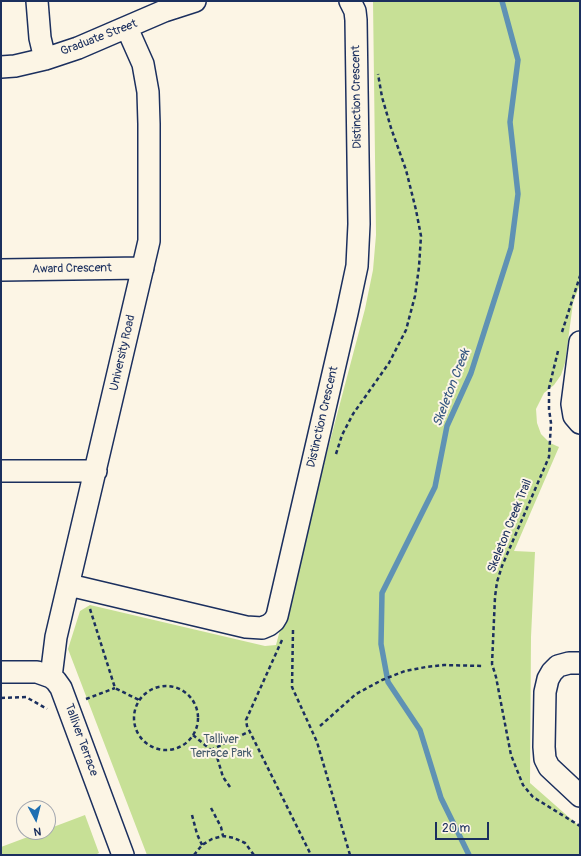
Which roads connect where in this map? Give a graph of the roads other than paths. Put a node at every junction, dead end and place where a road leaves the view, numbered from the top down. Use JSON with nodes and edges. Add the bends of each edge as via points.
{"nodes":[{"id":1,"x":37,"y":1,"type":"edge"},
{"id":2,"x":195,"y":1,"type":"edge"},
{"id":3,"x":350,"y":1,"type":"edge"},
{"id":4,"x":127,"y":28,"type":"junction"},
{"id":5,"x":45,"y":59,"type":"junction"},
{"id":6,"x":1,"y":67,"type":"edge"},
{"id":7,"x":143,"y":268,"type":"junction"},
{"id":8,"x":1,"y":270,"type":"edge"},
{"id":9,"x":570,"y":341,"type":"edge"},
{"id":10,"x":580,"y":423,"type":"edge"},
{"id":11,"x":1,"y":471,"type":"edge"},
{"id":12,"x":96,"y":471,"type":"junction"},
{"id":13,"x":69,"y":585,"type":"junction"},
{"id":14,"x":580,"y":663,"type":"edge"},
{"id":15,"x":1,"y":672,"type":"edge"},
{"id":16,"x":51,"y":677,"type":"junction"},
{"id":17,"x":580,"y":796,"type":"edge"},
{"id":18,"x":123,"y":855,"type":"edge"}],
"edges":[{"from":1,"to":5,"type":"street","via":[[40,38]]},
{"from":2,"to":4,"type":"street","name":"Graduate Street"},
{"from":3,"to":13,"type":"street","name":"Distinction Crescent","via":[[356,20],[359,224],[357,266],[274,621],[262,628],[246,627]]},
{"from":4,"to":5,"type":"street","name":"Graduate Street"},
{"from":4,"to":7,"type":"street","name":"University Road","via":[[143,64],[148,92],[150,228]]},
{"from":5,"to":6,"type":"street","name":"Graduate Street"},
{"from":7,"to":8,"type":"street","name":"Award Crescent"},
{"from":7,"to":12,"type":"street","name":"University Road"},
{"from":9,"to":10,"type":"street","via":[[572,404],[574,416]]},
{"from":11,"to":12,"type":"street"},
{"from":12,"to":13,"type":"street","name":"University Road"},
{"from":13,"to":16,"type":"street","name":"University Road","via":[[56,637]]},
{"from":14,"to":17,"type":"street","via":[[558,666],[548,679],[545,692],[544,747],[549,767]]},
{"from":15,"to":16,"type":"street","via":[[37,672]]},
{"from":16,"to":18,"type":"street","name":"Talliver Terrace","via":[[61,688],[69,705]]}]}
